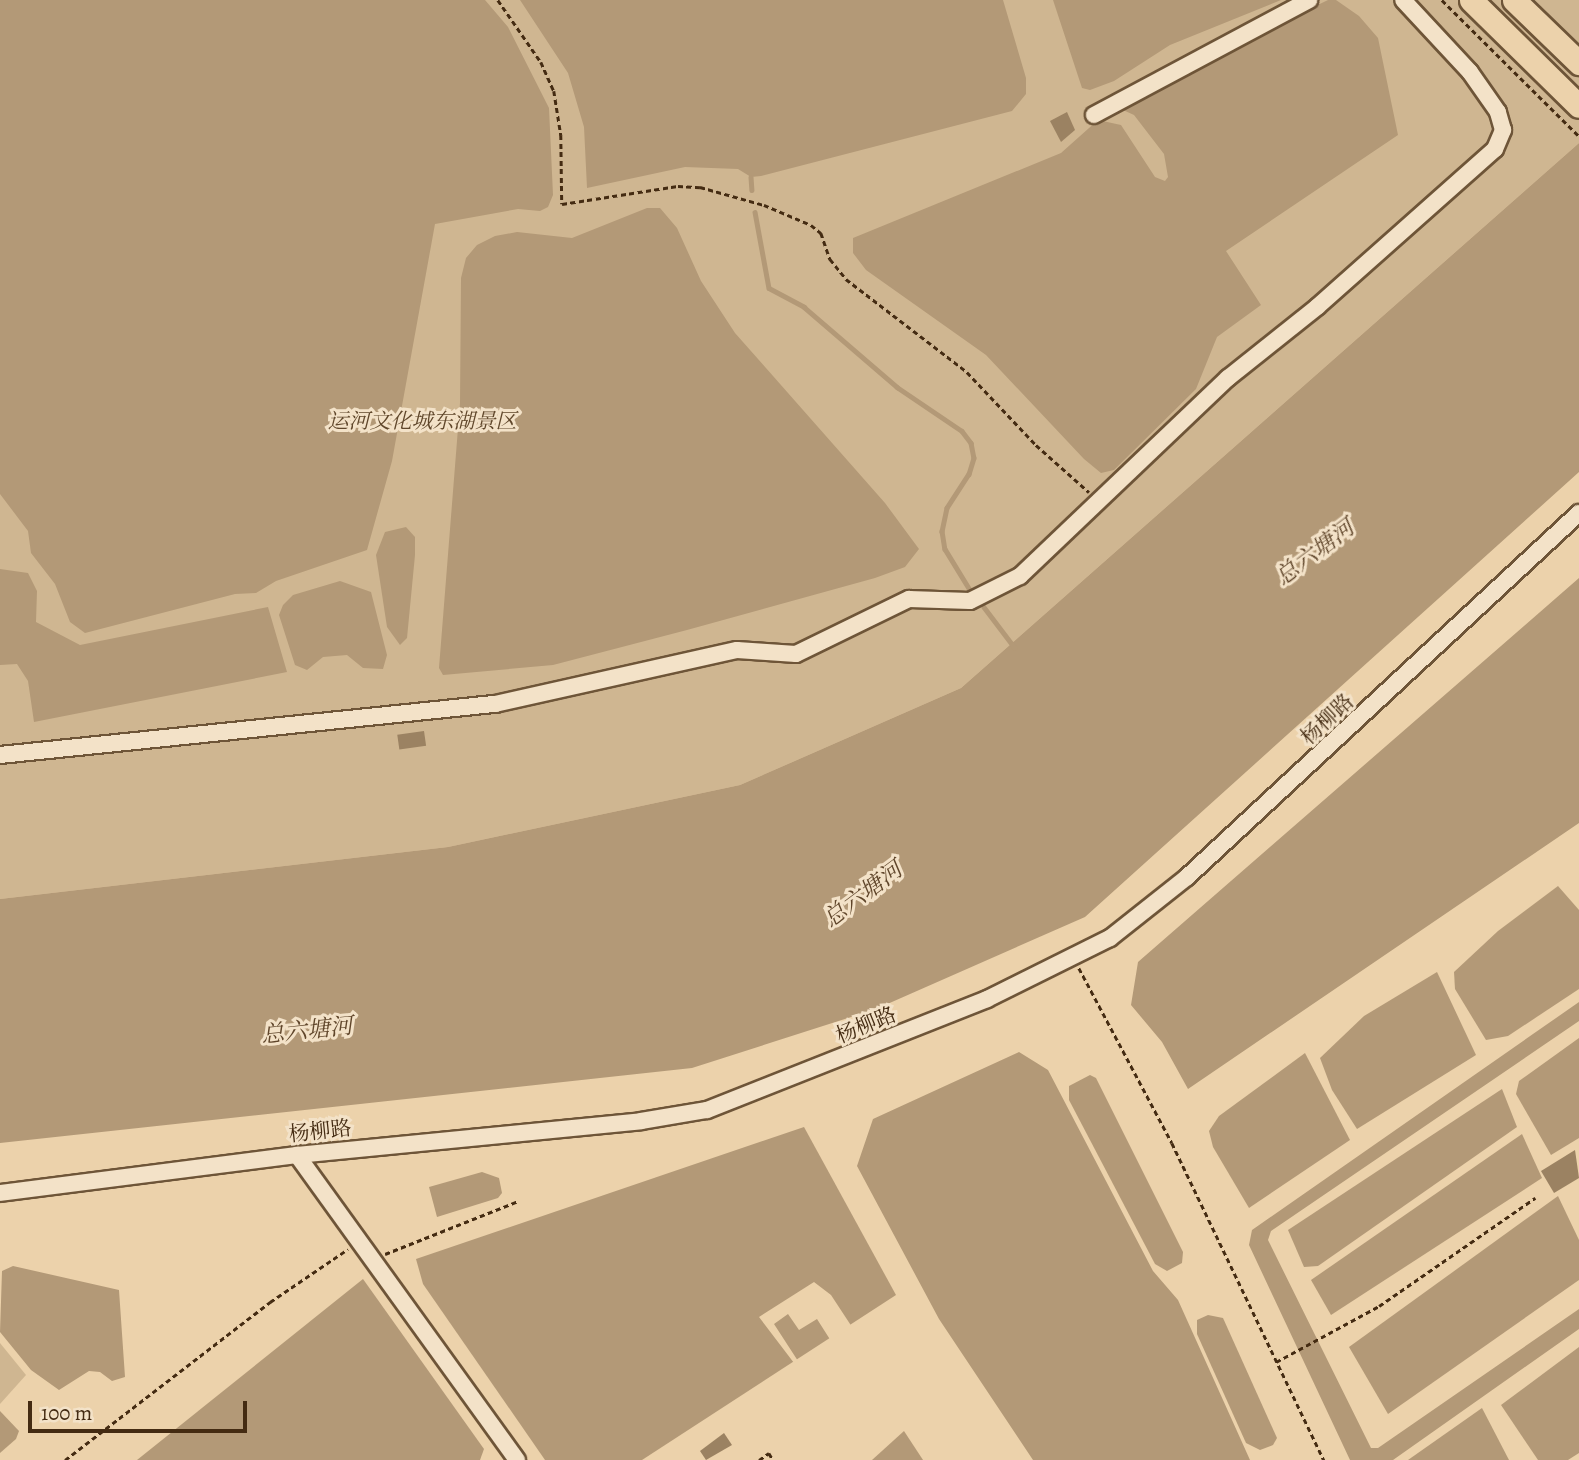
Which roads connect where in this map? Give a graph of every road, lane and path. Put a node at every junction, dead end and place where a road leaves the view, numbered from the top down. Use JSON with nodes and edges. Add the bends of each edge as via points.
{"nodes":[{"id":1,"x":498,"y":0,"type":"edge"},
{"id":2,"x":1309,"y":0,"type":"edge"},
{"id":3,"x":1403,"y":0,"type":"edge"},
{"id":4,"x":1443,"y":0,"type":"edge"},
{"id":5,"x":1471,"y":0,"type":"edge"},
{"id":6,"x":1514,"y":0,"type":"edge"},
{"id":7,"x":1579,"y":63,"type":"edge"},
{"id":8,"x":1579,"y":106,"type":"edge"},
{"id":9,"x":1094,"y":115,"type":"dead end"},
{"id":10,"x":1579,"y":136,"type":"edge"},
{"id":11,"x":1100,"y":501,"type":"junction"},
{"id":12,"x":1579,"y":513,"type":"edge"},
{"id":13,"x":0,"y":755,"type":"edge"},
{"id":14,"x":1073,"y":956,"type":"junction"},
{"id":15,"x":297,"y":1155,"type":"junction"},
{"id":16,"x":0,"y":1193,"type":"edge"},
{"id":17,"x":1535,"y":1198,"type":"dead end"},
{"id":18,"x":518,"y":1201,"type":"dead end"},
{"id":19,"x":359,"y":1241,"type":"junction"},
{"id":20,"x":373,"y":1261,"type":"junction"},
{"id":21,"x":1276,"y":1362,"type":"junction"},
{"id":22,"x":65,"y":1460,"type":"edge"},
{"id":23,"x":517,"y":1460,"type":"edge"},
{"id":24,"x":758,"y":1460,"type":"edge"},
{"id":25,"x":774,"y":1460,"type":"edge"},
{"id":26,"x":1324,"y":1460,"type":"edge"}],
"edges":[{"from":1,"to":11,"type":"path","via":[[541,62],[554,92],[561,135],[562,204],[700,187],[764,205],[811,225],[821,233],[830,258],[846,279],[967,372],[1036,445]]},
{"from":2,"to":9,"type":"street"},
{"from":3,"to":11,"type":"street","via":[[1470,72],[1498,112],[1503,130],[1495,149],[1317,307],[1228,378]]},
{"from":4,"to":10,"type":"path"},
{"from":5,"to":8,"type":"highway"},
{"from":6,"to":7,"type":"highway"},
{"from":11,"to":13,"type":"street","via":[[1006,584],[970,601],[909,599],[796,654],[737,650],[495,704]]},
{"from":12,"to":14,"type":"street","name":"杨柳路","via":[[1187,877],[1110,939]]},
{"from":14,"to":15,"type":"street","name":"杨柳路","via":[[987,999],[707,1110],[641,1121]]},
{"from":14,"to":21,"type":"path","via":[[1172,1143]]},
{"from":15,"to":16,"type":"street","name":"杨柳路"},
{"from":15,"to":19,"type":"street"},
{"from":17,"to":21,"type":"path","via":[[1379,1306]]},
{"from":18,"to":20,"type":"path","via":[[416,1238]]},
{"from":19,"to":20,"type":"street"},
{"from":19,"to":22,"type":"path"},
{"from":20,"to":23,"type":"street"},
{"from":21,"to":26,"type":"path"},
{"from":24,"to":25,"type":"path","via":[[769,1453]]}]}
